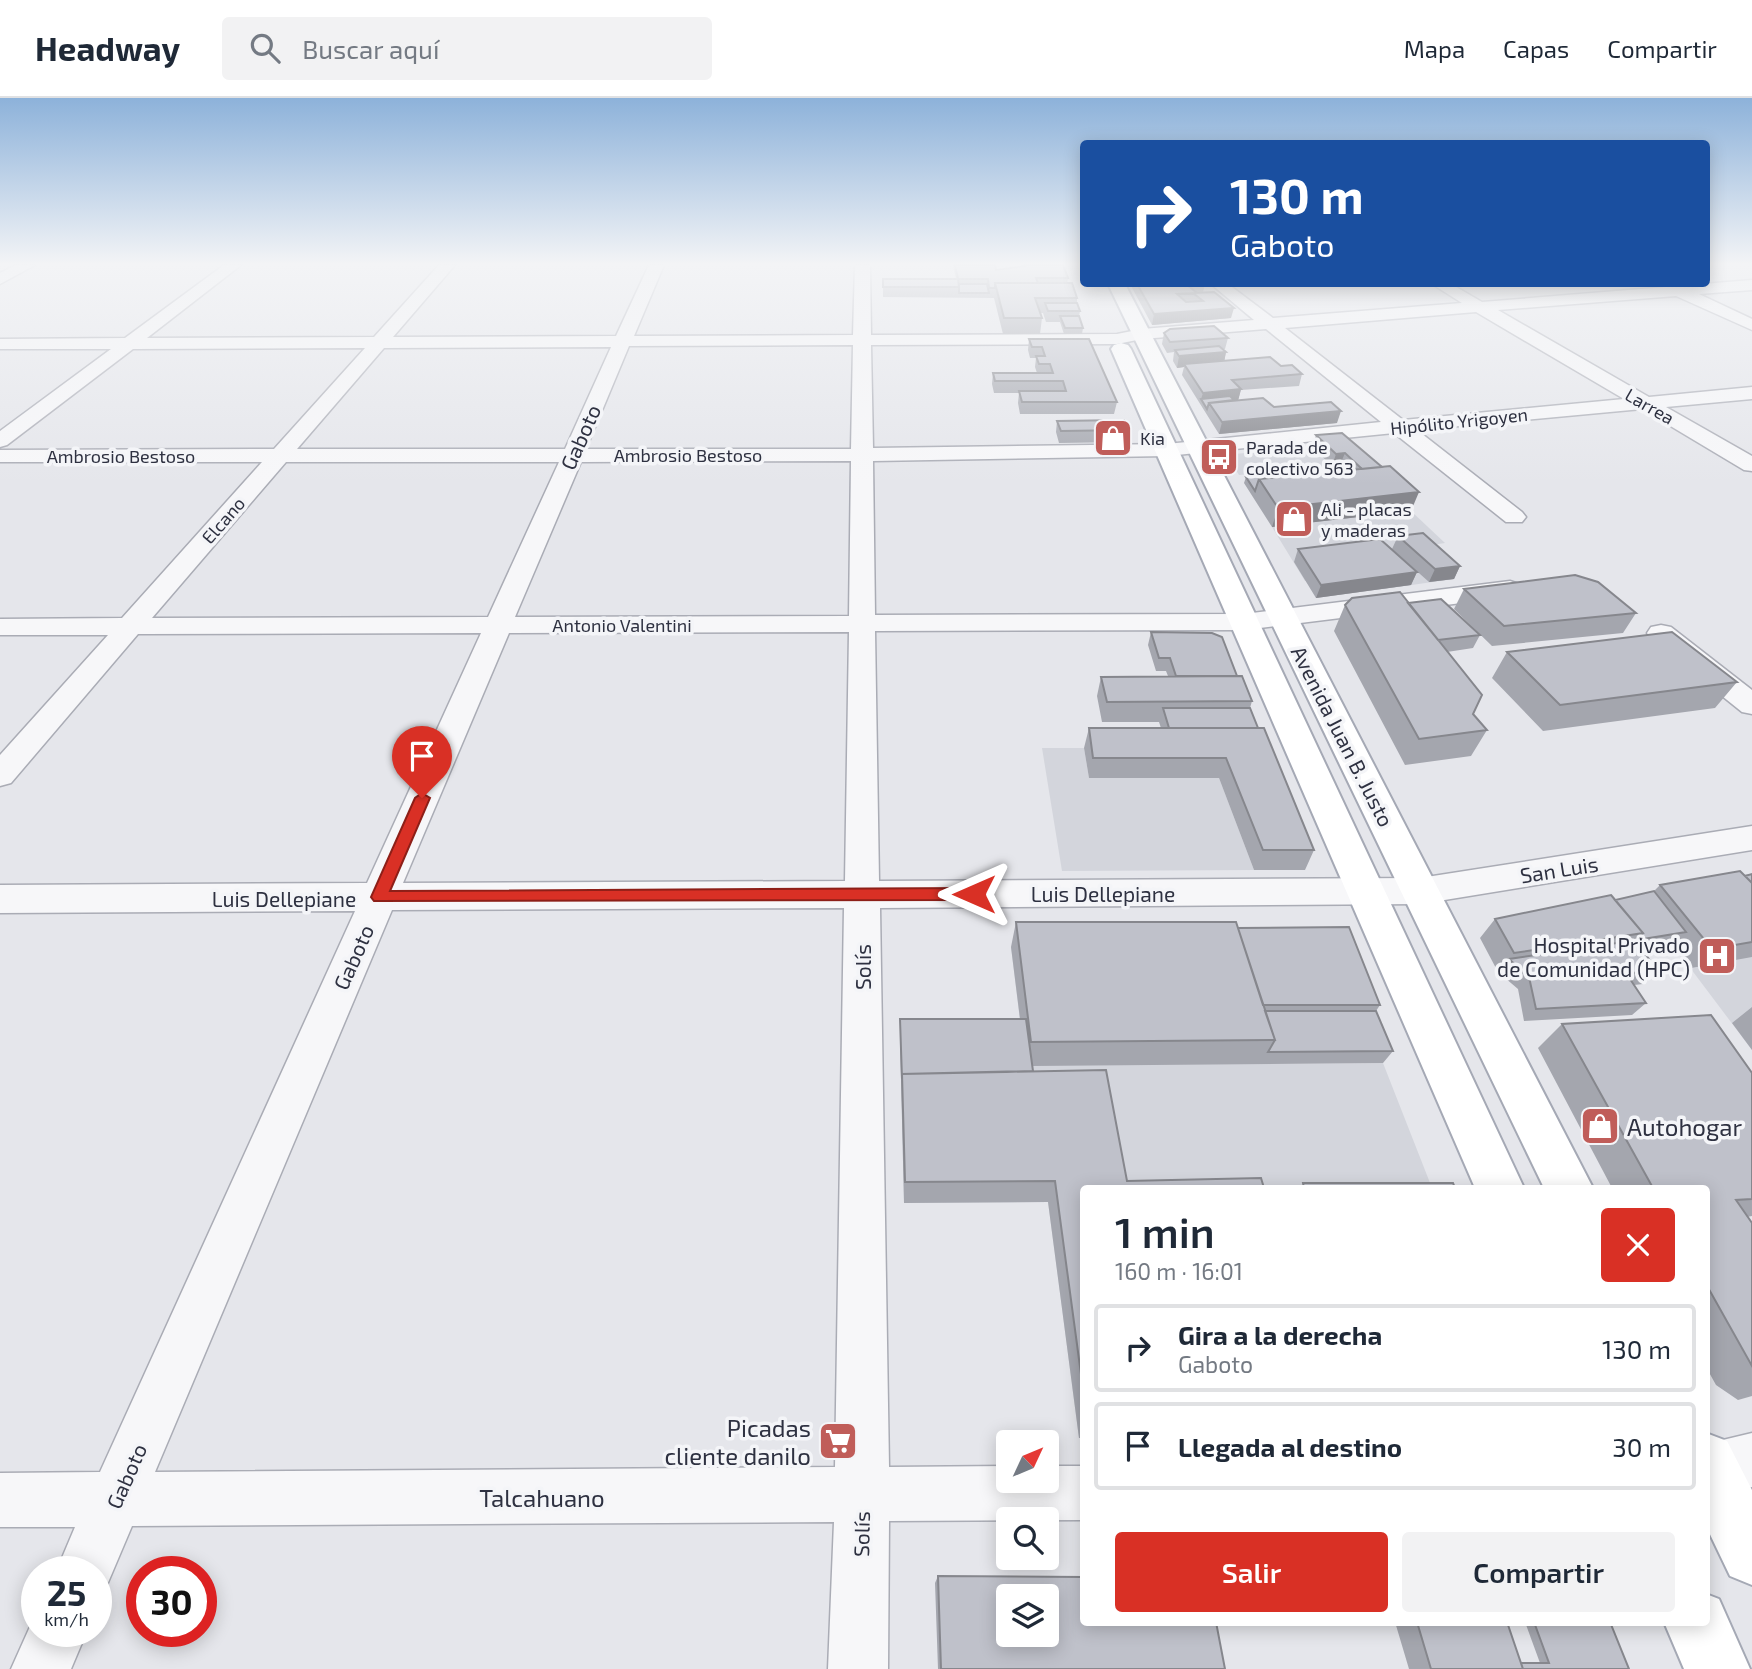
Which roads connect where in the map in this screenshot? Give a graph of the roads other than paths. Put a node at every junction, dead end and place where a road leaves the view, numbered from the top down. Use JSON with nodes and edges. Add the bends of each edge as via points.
{"nodes":[{"id":1,"x":136,"y":338,"type":"edge"},
{"id":2,"x":382,"y":338,"type":"edge"},
{"id":3,"x":624,"y":338,"type":"edge"},
{"id":4,"x":862,"y":338,"type":"edge"},
{"id":5,"x":1120,"y":338,"type":"edge"},
{"id":6,"x":1144,"y":338,"type":"edge"},
{"id":7,"x":1288,"y":338,"type":"edge"},
{"id":8,"x":1534,"y":338,"type":"edge"},
{"id":9,"x":1117,"y":339,"type":"junction"},
{"id":10,"x":622,"y":342,"type":"junction"},
{"id":11,"x":862,"y":342,"type":"junction"},
{"id":12,"x":378,"y":343,"type":"junction"},
{"id":13,"x":0,"y":344,"type":"edge"},
{"id":14,"x":128,"y":344,"type":"junction"},
{"id":15,"x":1752,"y":393,"type":"edge"},
{"id":16,"x":1645,"y":403,"type":"junction"},
{"id":17,"x":1403,"y":427,"type":"junction"},
{"id":18,"x":0,"y":441,"type":"edge"},
{"id":19,"x":1182,"y":447,"type":"junction"},
{"id":20,"x":572,"y":455,"type":"junction"},
{"id":21,"x":862,"y":455,"type":"junction"},
{"id":22,"x":0,"y":456,"type":"edge"},
{"id":23,"x":279,"y":456,"type":"junction"},
{"id":24,"x":1752,"y":465,"type":"edge"},
{"id":25,"x":1514,"y":517,"type":"dead end"},
{"id":26,"x":1512,"y":589,"type":"edge"},
{"id":27,"x":1283,"y":616,"type":"junction"},
{"id":28,"x":1244,"y":622,"type":"junction"},
{"id":29,"x":862,"y":624,"type":"junction"},
{"id":30,"x":498,"y":626,"type":"junction"},
{"id":31,"x":0,"y":627,"type":"edge"},
{"id":32,"x":130,"y":627,"type":"junction"},
{"id":33,"x":1661,"y":632,"type":"edge"},
{"id":34,"x":1752,"y":705,"type":"edge"},
{"id":35,"x":0,"y":775,"type":"edge"},
{"id":36,"x":1752,"y":838,"type":"edge"},
{"id":37,"x":1366,"y":891,"type":"junction"},
{"id":38,"x":1420,"y":891,"type":"junction"},
{"id":39,"x":862,"y":895,"type":"junction"},
{"id":40,"x":379,"y":897,"type":"junction"},
{"id":41,"x":0,"y":899,"type":"edge"},
{"id":42,"x":1499,"y":1185,"type":"edge"},
{"id":43,"x":1567,"y":1185,"type":"edge"},
{"id":44,"x":1719,"y":1466,"type":"edge"},
{"id":45,"x":1080,"y":1493,"type":"edge"},
{"id":46,"x":862,"y":1495,"type":"junction"},
{"id":47,"x":115,"y":1499,"type":"junction"},
{"id":48,"x":0,"y":1500,"type":"edge"},
{"id":49,"x":1752,"y":1554,"type":"edge"},
{"id":50,"x":91,"y":1556,"type":"edge"},
{"id":51,"x":1698,"y":1626,"type":"edge"},
{"id":52,"x":51,"y":1647,"type":"edge"},
{"id":53,"x":41,"y":1669,"type":"edge"},
{"id":54,"x":859,"y":1669,"type":"edge"},
{"id":55,"x":1717,"y":1669,"type":"edge"}],
"edges":[{"from":1,"to":14,"type":"street"},
{"from":2,"to":12,"type":"street","name":"Elcano"},
{"from":3,"to":10,"type":"street","name":"Gaboto"},
{"from":4,"to":11,"type":"street","name":"Solís"},
{"from":5,"to":9,"type":"street"},
{"from":6,"to":19,"type":"main road","name":"Avenida Juan B. Justo"},
{"from":7,"to":17,"type":"street"},
{"from":8,"to":16,"type":"street","name":"Larrea"},
{"from":9,"to":11,"type":"street"},
{"from":9,"to":19,"type":"main road","name":"Avenida Juan B. Justo"},
{"from":10,"to":11,"type":"street"},
{"from":10,"to":12,"type":"street"},
{"from":10,"to":20,"type":"street","name":"Gaboto"},
{"from":11,"to":21,"type":"street","name":"Solís"},
{"from":12,"to":14,"type":"street"},
{"from":12,"to":23,"type":"street","name":"Elcano"},
{"from":13,"to":14,"type":"street"},
{"from":14,"to":18,"type":"street"},
{"from":15,"to":16,"type":"street","name":"Hipólito Yrigoyen"},
{"from":16,"to":17,"type":"street","name":"Hipólito Yrigoyen"},
{"from":16,"to":24,"type":"street","name":"Larrea"},
{"from":17,"to":19,"type":"street","name":"Hipólito Yrigoyen"},
{"from":17,"to":25,"type":"street"},
{"from":19,"to":21,"type":"street","name":"Ambrosio Bestoso"},
{"from":19,"to":27,"type":"main road","name":"Avenida Juan B. Justo"},
{"from":19,"to":28,"type":"main road","name":"Avenida Juan B. Justo"},
{"from":20,"to":21,"type":"street","name":"Ambrosio Bestoso"},
{"from":20,"to":23,"type":"street","name":"Ambrosio Bestoso"},
{"from":20,"to":30,"type":"street","name":"Gaboto"},
{"from":21,"to":29,"type":"street","name":"Solís"},
{"from":22,"to":23,"type":"street","name":"Ambrosio Bestoso"},
{"from":23,"to":32,"type":"street","name":"Elcano"},
{"from":26,"to":27,"type":"street","name":"Antonio Valentini"},
{"from":27,"to":28,"type":"street","name":"Antonio Valentini"},
{"from":27,"to":38,"type":"main road","name":"Avenida Juan B. Justo"},
{"from":28,"to":29,"type":"street","name":"Antonio Valentini"},
{"from":28,"to":37,"type":"main road","name":"Avenida Juan B. Justo"},
{"from":29,"to":30,"type":"street","name":"Antonio Valentini"},
{"from":29,"to":39,"type":"street","name":"Solís"},
{"from":30,"to":32,"type":"street","name":"Antonio Valentini"},
{"from":30,"to":40,"type":"street","name":"Gaboto"},
{"from":31,"to":32,"type":"street","name":"Antonio Valentini"},
{"from":32,"to":35,"type":"street","name":"Elcano"},
{"from":33,"to":34,"type":"street"},
{"from":36,"to":38,"type":"street","name":"San Luis"},
{"from":37,"to":38,"type":"street","name":"San Luis"},
{"from":37,"to":39,"type":"street","name":"Luis Dellepiane"},
{"from":37,"to":42,"type":"main road","name":"Avenida Juan B. Justo"},
{"from":38,"to":43,"type":"main road","name":"Avenida Juan B. Justo"},
{"from":39,"to":40,"type":"street","name":"Luis Dellepiane"},
{"from":39,"to":46,"type":"street","name":"Solís"},
{"from":40,"to":41,"type":"street","name":"Luis Dellepiane"},
{"from":40,"to":47,"type":"street","name":"Gaboto"},
{"from":44,"to":49,"type":"main road"},
{"from":45,"to":46,"type":"street","name":"Talcahuano"},
{"from":46,"to":47,"type":"street","name":"Talcahuano"},
{"from":46,"to":54,"type":"street","name":"Solís"},
{"from":47,"to":48,"type":"street","name":"Talcahuano"},
{"from":47,"to":50,"type":"street","name":"Gaboto"},
{"from":51,"to":55,"type":"main road"},
{"from":52,"to":53,"type":"street"}]}
